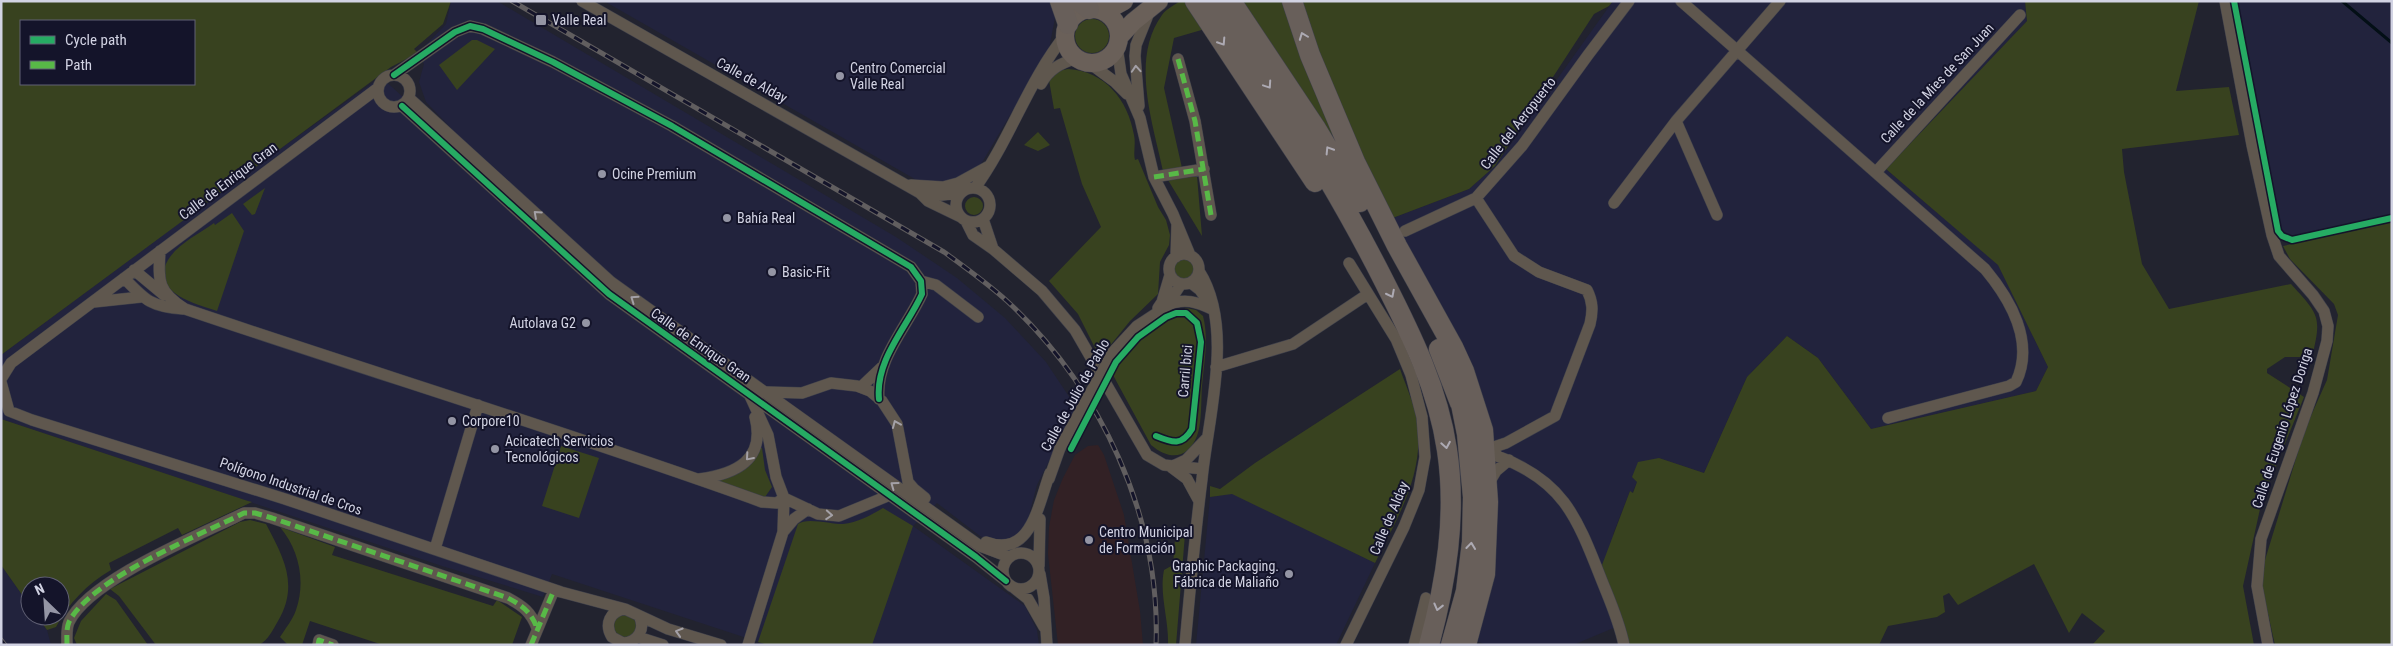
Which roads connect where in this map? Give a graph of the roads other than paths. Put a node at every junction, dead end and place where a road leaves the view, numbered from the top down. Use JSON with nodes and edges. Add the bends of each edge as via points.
{"nodes":[{"id":1,"x":582,"y":1,"type":"edge"},
{"id":2,"x":1060,"y":1,"type":"edge"},
{"id":3,"x":1124,"y":1,"type":"edge"},
{"id":4,"x":1195,"y":1,"type":"edge"},
{"id":5,"x":1212,"y":1,"type":"edge"},
{"id":6,"x":1231,"y":1,"type":"edge"},
{"id":7,"x":1292,"y":1,"type":"edge"},
{"id":8,"x":1629,"y":1,"type":"edge"},
{"id":9,"x":1681,"y":1,"type":"edge"},
{"id":10,"x":1780,"y":1,"type":"edge"},
{"id":11,"x":2225,"y":1,"type":"edge"},
{"id":12,"x":1155,"y":4,"type":"edge"},
{"id":13,"x":1091,"y":8,"type":"edge"},
{"id":14,"x":2020,"y":15,"type":"dead end"},
{"id":15,"x":1067,"y":29,"type":"junction"},
{"id":16,"x":1118,"y":41,"type":"junction"},
{"id":17,"x":1737,"y":51,"type":"junction"},
{"id":18,"x":422,"y":56,"type":"junction"},
{"id":19,"x":1178,"y":59,"type":"dead end"},
{"id":20,"x":1083,"y":60,"type":"junction"},
{"id":21,"x":394,"y":75,"type":"junction"},
{"id":22,"x":408,"y":82,"type":"junction"},
{"id":23,"x":378,"y":88,"type":"junction"},
{"id":24,"x":1134,"y":101,"type":"junction"},
{"id":25,"x":405,"y":102,"type":"junction"},
{"id":26,"x":382,"y":103,"type":"junction"},
{"id":27,"x":351,"y":108,"type":"junction"},
{"id":28,"x":1140,"y":118,"type":"junction"},
{"id":29,"x":1676,"y":121,"type":"junction"},
{"id":30,"x":1010,"y":132,"type":"junction"},
{"id":31,"x":991,"y":165,"type":"junction"},
{"id":32,"x":1204,"y":169,"type":"junction"},
{"id":33,"x":1876,"y":172,"type":"junction"},
{"id":34,"x":1154,"y":178,"type":"junction"},
{"id":35,"x":907,"y":185,"type":"junction"},
{"id":36,"x":980,"y":191,"type":"junction"},
{"id":37,"x":920,"y":193,"type":"junction"},
{"id":38,"x":961,"y":193,"type":"junction"},
{"id":39,"x":1476,"y":198,"type":"junction"},
{"id":40,"x":1614,"y":203,"type":"dead end"},
{"id":41,"x":1210,"y":215,"type":"dead end"},
{"id":42,"x":1717,"y":215,"type":"dead end"},
{"id":43,"x":963,"y":219,"type":"junction"},
{"id":44,"x":983,"y":219,"type":"junction"},
{"id":45,"x":1177,"y":222,"type":"junction"},
{"id":46,"x":1405,"y":231,"type":"dead end"},
{"id":47,"x":993,"y":248,"type":"junction"},
{"id":48,"x":1368,"y":250,"type":"junction"},
{"id":49,"x":160,"y":251,"type":"junction"},
{"id":50,"x":1190,"y":255,"type":"junction"},
{"id":51,"x":1176,"y":257,"type":"junction"},
{"id":52,"x":1349,"y":263,"type":"dead end"},
{"id":53,"x":134,"y":270,"type":"junction"},
{"id":54,"x":1199,"y":271,"type":"junction"},
{"id":55,"x":1170,"y":275,"type":"junction"},
{"id":56,"x":124,"y":278,"type":"junction"},
{"id":57,"x":921,"y":280,"type":"junction"},
{"id":58,"x":1186,"y":284,"type":"junction"},
{"id":59,"x":1368,"y":294,"type":"junction"},
{"id":60,"x":141,"y":297,"type":"junction"},
{"id":61,"x":168,"y":298,"type":"junction"},
{"id":62,"x":92,"y":302,"type":"junction"},
{"id":63,"x":1166,"y":307,"type":"junction"},
{"id":64,"x":185,"y":309,"type":"junction"},
{"id":65,"x":1214,"y":310,"type":"junction"},
{"id":66,"x":1153,"y":315,"type":"junction"},
{"id":67,"x":978,"y":317,"type":"dead end"},
{"id":68,"x":1436,"y":320,"type":"junction"},
{"id":69,"x":882,"y":367,"type":"junction"},
{"id":70,"x":1216,"y":367,"type":"junction"},
{"id":71,"x":1,"y":381,"type":"edge"},
{"id":72,"x":861,"y":387,"type":"junction"},
{"id":73,"x":765,"y":392,"type":"junction"},
{"id":74,"x":750,"y":395,"type":"junction"},
{"id":75,"x":879,"y":398,"type":"junction"},
{"id":76,"x":1460,"y":402,"type":"junction"},
{"id":77,"x":478,"y":405,"type":"junction"},
{"id":78,"x":1888,"y":418,"type":"dead end"},
{"id":79,"x":1207,"y":438,"type":"junction"},
{"id":80,"x":1489,"y":449,"type":"junction"},
{"id":81,"x":1509,"y":460,"type":"junction"},
{"id":82,"x":1171,"y":467,"type":"junction"},
{"id":83,"x":1203,"y":469,"type":"junction"},
{"id":84,"x":1050,"y":473,"type":"junction"},
{"id":85,"x":698,"y":479,"type":"junction"},
{"id":86,"x":1487,"y":487,"type":"junction"},
{"id":87,"x":890,"y":495,"type":"junction"},
{"id":88,"x":784,"y":498,"type":"junction"},
{"id":89,"x":1199,"y":501,"type":"junction"},
{"id":90,"x":762,"y":502,"type":"junction"},
{"id":91,"x":808,"y":509,"type":"junction"},
{"id":92,"x":1040,"y":519,"type":"junction"},
{"id":93,"x":783,"y":527,"type":"junction"},
{"id":94,"x":435,"y":549,"type":"junction"},
{"id":95,"x":1020,"y":552,"type":"junction"},
{"id":96,"x":1008,"y":557,"type":"junction"},
{"id":97,"x":1039,"y":570,"type":"junction"},
{"id":98,"x":1009,"y":584,"type":"junction"},
{"id":99,"x":554,"y":590,"type":"junction"},
{"id":100,"x":1426,"y":598,"type":"dead end"},
{"id":101,"x":591,"y":600,"type":"junction"},
{"id":102,"x":625,"y":608,"type":"junction"},
{"id":103,"x":639,"y":616,"type":"junction"},
{"id":104,"x":610,"y":617,"type":"junction"},
{"id":105,"x":537,"y":628,"type":"junction"},
{"id":106,"x":1045,"y":628,"type":"junction"},
{"id":107,"x":611,"y":641,"type":"edge"},
{"id":108,"x":631,"y":641,"type":"edge"},
{"id":109,"x":67,"y":645,"type":"edge"},
{"id":110,"x":318,"y":645,"type":"edge"},
{"id":111,"x":333,"y":645,"type":"edge"},
{"id":112,"x":531,"y":645,"type":"edge"},
{"id":113,"x":664,"y":645,"type":"edge"},
{"id":114,"x":721,"y":645,"type":"edge"},
{"id":115,"x":748,"y":645,"type":"edge"},
{"id":116,"x":1047,"y":645,"type":"edge"},
{"id":117,"x":1185,"y":645,"type":"edge"},
{"id":118,"x":1346,"y":645,"type":"edge"},
{"id":119,"x":1414,"y":645,"type":"edge"},
{"id":120,"x":1428,"y":645,"type":"edge"},
{"id":121,"x":1451,"y":645,"type":"edge"},
{"id":122,"x":1466,"y":645,"type":"edge"},
{"id":123,"x":1624,"y":645,"type":"edge"},
{"id":124,"x":2268,"y":645,"type":"edge"}],
"edges":[{"from":1,"to":35,"type":"street","name":"Calle de Alday"},
{"from":2,"to":15,"type":"highway"},
{"from":3,"to":13,"type":"highway"},
{"from":4,"to":48,"type":"highway","one_way":true,"via":[[1349,232]]},
{"from":5,"to":48,"type":"highway","one_way":true,"via":[[1302,136]]},
{"from":76,"to":6,"type":"highway","one_way":true,"via":[[1428,324],[1379,235],[1315,127]]},
{"from":68,"to":7,"type":"highway","one_way":true,"via":[[1365,186],[1320,79]]},
{"from":8,"to":39,"type":"street","name":"Calle del Aeropuerto","via":[[1522,146]]},
{"from":9,"to":17,"type":"street"},
{"from":10,"to":17,"type":"street"},
{"from":11,"to":124,"type":"street","name":"Calle de Eugenio López Doriga","via":[[2272,235],[2279,256],[2313,294],[2324,311],[2328,326],[2313,393],[2261,539],[2257,586]]},
{"from":12,"to":16,"type":"highway"},
{"from":28,"to":12,"type":"street","one_way":true,"via":[[1136,45]]},
{"from":13,"to":15,"type":"highway","via":[[1077,14]]},
{"from":13,"to":16,"type":"highway","via":[[1117,25]]},
{"from":14,"to":33,"type":"street","name":"Calle de la Mies de San Juan"},
{"from":15,"to":20,"type":"highway","via":[[1070,50]]},
{"from":15,"to":30,"type":"street","via":[[1024,100]]},
{"from":16,"to":20,"type":"highway","via":[[1105,59]]},
{"from":16,"to":24,"type":"street","via":[[1122,74]]},
{"from":17,"to":29,"type":"street"},
{"from":17,"to":33,"type":"street"},
{"from":18,"to":21,"type":"street"},
{"from":18,"to":22,"type":"street"},
{"from":18,"to":57,"type":"street","via":[[455,32],[470,26],[491,33],[553,62],[672,126],[911,267]]},
{"from":19,"to":32,"type":"street"},
{"from":20,"to":24,"type":"street","via":[[1115,82]]},
{"from":20,"to":30,"type":"street","via":[[1060,64],[1046,76]]},
{"from":21,"to":22,"type":"street"},
{"from":21,"to":23,"type":"street","via":[[384,79]]},
{"from":22,"to":25,"type":"street","via":[[410,87]]},
{"from":23,"to":26,"type":"street"},
{"from":23,"to":27,"type":"street","name":"Calle de Enrique Gran"},
{"from":24,"to":28,"type":"street"},
{"from":25,"to":26,"type":"street","via":[[391,108]]},
{"from":73,"to":25,"type":"street","name":"Calle de Enrique Gran","one_way":true,"via":[[611,282]]},
{"from":25,"to":74,"type":"street","name":"Calle de Enrique Gran","via":[[608,294]]},
{"from":26,"to":27,"type":"street","name":"Calle de Enrique Gran"},
{"from":27,"to":49,"type":"street","name":"Calle de Enrique Gran"},
{"from":28,"to":34,"type":"street"},
{"from":29,"to":40,"type":"street"},
{"from":29,"to":42,"type":"street"},
{"from":30,"to":31,"type":"street"},
{"from":31,"to":35,"type":"street","name":"Calle de Alday","via":[[967,179],[943,187]]},
{"from":31,"to":36,"type":"street"},
{"from":32,"to":34,"type":"street"},
{"from":32,"to":41,"type":"street"},
{"from":33,"to":78,"type":"street","via":[[1984,269],[2004,292],[2018,324],[2023,361],[2016,382],[2009,386]]},
{"from":34,"to":45,"type":"street"},
{"from":35,"to":37,"type":"street","name":"Calle de Alday"},
{"from":36,"to":38,"type":"street","via":[[965,190]]},
{"from":36,"to":44,"type":"street","via":[[990,204]]},
{"from":37,"to":38,"type":"street","name":"Calle de Alday","via":[[934,196]]},
{"from":37,"to":43,"type":"street","name":"Calle de Alday","via":[[928,201]]},
{"from":38,"to":43,"type":"street","via":[[956,203]]},
{"from":39,"to":46,"type":"street","name":"Calle del Aeropuerto"},
{"from":39,"to":80,"type":"street","via":[[1514,256],[1539,272],[1587,290],[1593,309],[1555,416]]},
{"from":43,"to":44,"type":"street","via":[[975,222]]},
{"from":43,"to":47,"type":"street","name":"Calle de Alday","via":[[973,235]]},
{"from":44,"to":47,"type":"street","name":"Calle de Alday"},
{"from":45,"to":50,"type":"street"},
{"from":45,"to":51,"type":"street"},
{"from":47,"to":82,"type":"street","name":"Calle de Alday","via":[[1042,291],[1076,330],[1147,455]]},
{"from":48,"to":120,"type":"highway","one_way":true,"via":[[1417,345],[1432,387],[1448,452],[1450,541],[1443,588]]},
{"from":49,"to":53,"type":"street","name":"Calle de Enrique Gran"},
{"from":49,"to":61,"type":"street","via":[[159,274]]},
{"from":50,"to":51,"type":"street"},
{"from":50,"to":54,"type":"street","via":[[1197,261]]},
{"from":51,"to":55,"type":"street","via":[[1170,265]]},
{"from":52,"to":59,"type":"street","name":"Calle de Alday"},
{"from":53,"to":56,"type":"street","name":"Calle de Enrique Gran"},
{"from":53,"to":61,"type":"street"},
{"from":54,"to":58,"type":"street"},
{"from":54,"to":65,"type":"street","via":[[1208,284]]},
{"from":55,"to":58,"type":"street","via":[[1174,281]]},
{"from":55,"to":66,"type":"street","name":"Calle de Julio de Pablo","via":[[1162,302]]},
{"from":56,"to":60,"type":"street"},
{"from":56,"to":62,"type":"street","name":"Polígono Industrial de Cros"},
{"from":57,"to":67,"type":"street","via":[[936,284]]},
{"from":57,"to":69,"type":"street","via":[[922,294]]},
{"from":58,"to":63,"type":"street","name":"Calle de Julio de Pablo"},
{"from":58,"to":65,"type":"street","via":[[1200,290]]},
{"from":59,"to":70,"type":"street","via":[[1293,344]]},
{"from":59,"to":118,"type":"street","name":"Calle de Alday","via":[[1396,340],[1411,375],[1422,417],[1425,458],[1419,490],[1404,526]]},
{"from":60,"to":62,"type":"street"},
{"from":60,"to":64,"type":"street","via":[[162,308]]},
{"from":61,"to":64,"type":"street"},
{"from":62,"to":71,"type":"street","name":"Polígono Industrial de Cros","via":[[11,363]]},
{"from":63,"to":65,"type":"street","name":"Calle de Julio de Pablo","via":[[1174,302],[1192,301]]},
{"from":63,"to":66,"type":"street","name":"Calle de Julio de Pablo"},
{"from":64,"to":77,"type":"street"},
{"from":65,"to":70,"type":"street"},
{"from":66,"to":84,"type":"street","name":"Calle de Julio de Pablo","bridge":true,"via":[[1129,333],[1113,352],[1060,448]]},
{"from":68,"to":76,"type":"highway","via":[[1456,374]]},
{"from":68,"to":80,"type":"highway","via":[[1464,371]]},
{"from":69,"to":72,"type":"street"},
{"from":69,"to":75,"type":"street"},
{"from":70,"to":79,"type":"street"},
{"from":71,"to":94,"type":"street","name":"Polígono Industrial de Cros","via":[[9,411],[17,415]]},
{"from":72,"to":73,"type":"street","via":[[831,383],[802,393]]},
{"from":72,"to":75,"type":"street"},
{"from":96,"to":73,"type":"street","name":"Calle de Enrique Gran","one_way":true,"via":[[980,546]]},
{"from":74,"to":85,"type":"street","one_way":true,"via":[[758,432],[756,448],[739,467]]},
{"from":74,"to":87,"type":"street","name":"Calle de Enrique Gran"},
{"from":74,"to":88,"type":"street","via":[[768,435],[776,477]]},
{"from":84,"to":75,"type":"street","name":"Calle de Julio de Pablo","one_way":true,"via":[[1023,539],[1010,546],[986,542],[908,482],[897,424]]},
{"from":121,"to":76,"type":"highway","one_way":true,"via":[[1466,591],[1472,542],[1470,455]]},
{"from":77,"to":85,"type":"street"},
{"from":77,"to":94,"type":"street"},
{"from":79,"to":82,"type":"street","via":[[1186,460]]},
{"from":79,"to":83,"type":"street"},
{"from":80,"to":81,"type":"street"},
{"from":80,"to":86,"type":"highway"},
{"from":81,"to":86,"type":"street","via":[[1496,471]]},
{"from":81,"to":123,"type":"street","via":[[1535,473],[1566,502],[1585,535],[1615,610]]},
{"from":82,"to":83,"type":"street","name":"Calle de Alday"},
{"from":82,"to":89,"type":"street","name":"Calle de Alday","via":[[1187,479]]},
{"from":83,"to":89,"type":"street"},
{"from":84,"to":92,"type":"street","name":"Calle de Julio de Pablo"},
{"from":85,"to":90,"type":"street"},
{"from":86,"to":122,"type":"highway","via":[[1485,574]]},
{"from":91,"to":87,"type":"street","one_way":true,"via":[[818,514],[839,516]]},
{"from":87,"to":98,"type":"street","name":"Calle de Enrique Gran"},
{"from":88,"to":90,"type":"street","via":[[777,503]]},
{"from":88,"to":91,"type":"street"},
{"from":88,"to":93,"type":"street"},
{"from":89,"to":117,"type":"street"},
{"from":90,"to":93,"type":"street","via":[[775,512]]},
{"from":91,"to":93,"type":"street"},
{"from":92,"to":95,"type":"street","name":"Calle de Julio de Pablo","via":[[1031,539]]},
{"from":92,"to":97,"type":"street","name":"Calle de Julio de Pablo"},
{"from":93,"to":115,"type":"street"},
{"from":94,"to":99,"type":"street","name":"Polígono Industrial de Cros"},
{"from":95,"to":96,"type":"street"},
{"from":95,"to":97,"type":"street","via":[[1032,555]]},
{"from":96,"to":98,"type":"street","via":[[1003,568]]},
{"from":97,"to":98,"type":"street","via":[[1030,587],[1019,589]]},
{"from":97,"to":106,"type":"street","name":"Calle de Julio de Pablo"},
{"from":98,"to":106,"type":"street","name":"Calle de Julio de Pablo","via":[[1028,599]]},
{"from":99,"to":101,"type":"street","name":"Polígono Industrial de Cros"},
{"from":99,"to":105,"type":"street"},
{"from":100,"to":119,"type":"street"},
{"from":101,"to":102,"type":"street","name":"Polígono Industrial de Cros"},
{"from":101,"to":104,"type":"street","name":"Polígono Industrial de Cros"},
{"from":102,"to":103,"type":"street"},
{"from":102,"to":104,"type":"street"},
{"from":103,"to":108,"type":"street","via":[[642,625]]},
{"from":114,"to":103,"type":"street","one_way":true,"via":[[668,629]]},
{"from":104,"to":107,"type":"street"},
{"from":105,"to":109,"type":"street","via":[[532,614],[508,598],[255,513],[244,514],[102,586],[69,622]]},
{"from":105,"to":112,"type":"street"},
{"from":106,"to":116,"type":"street","name":"Calle de Julio de Pablo"},
{"from":107,"to":108,"type":"street"},
{"from":108,"to":113,"type":"street"},
{"from":110,"to":111,"type":"street","via":[[320,640]]}]}
